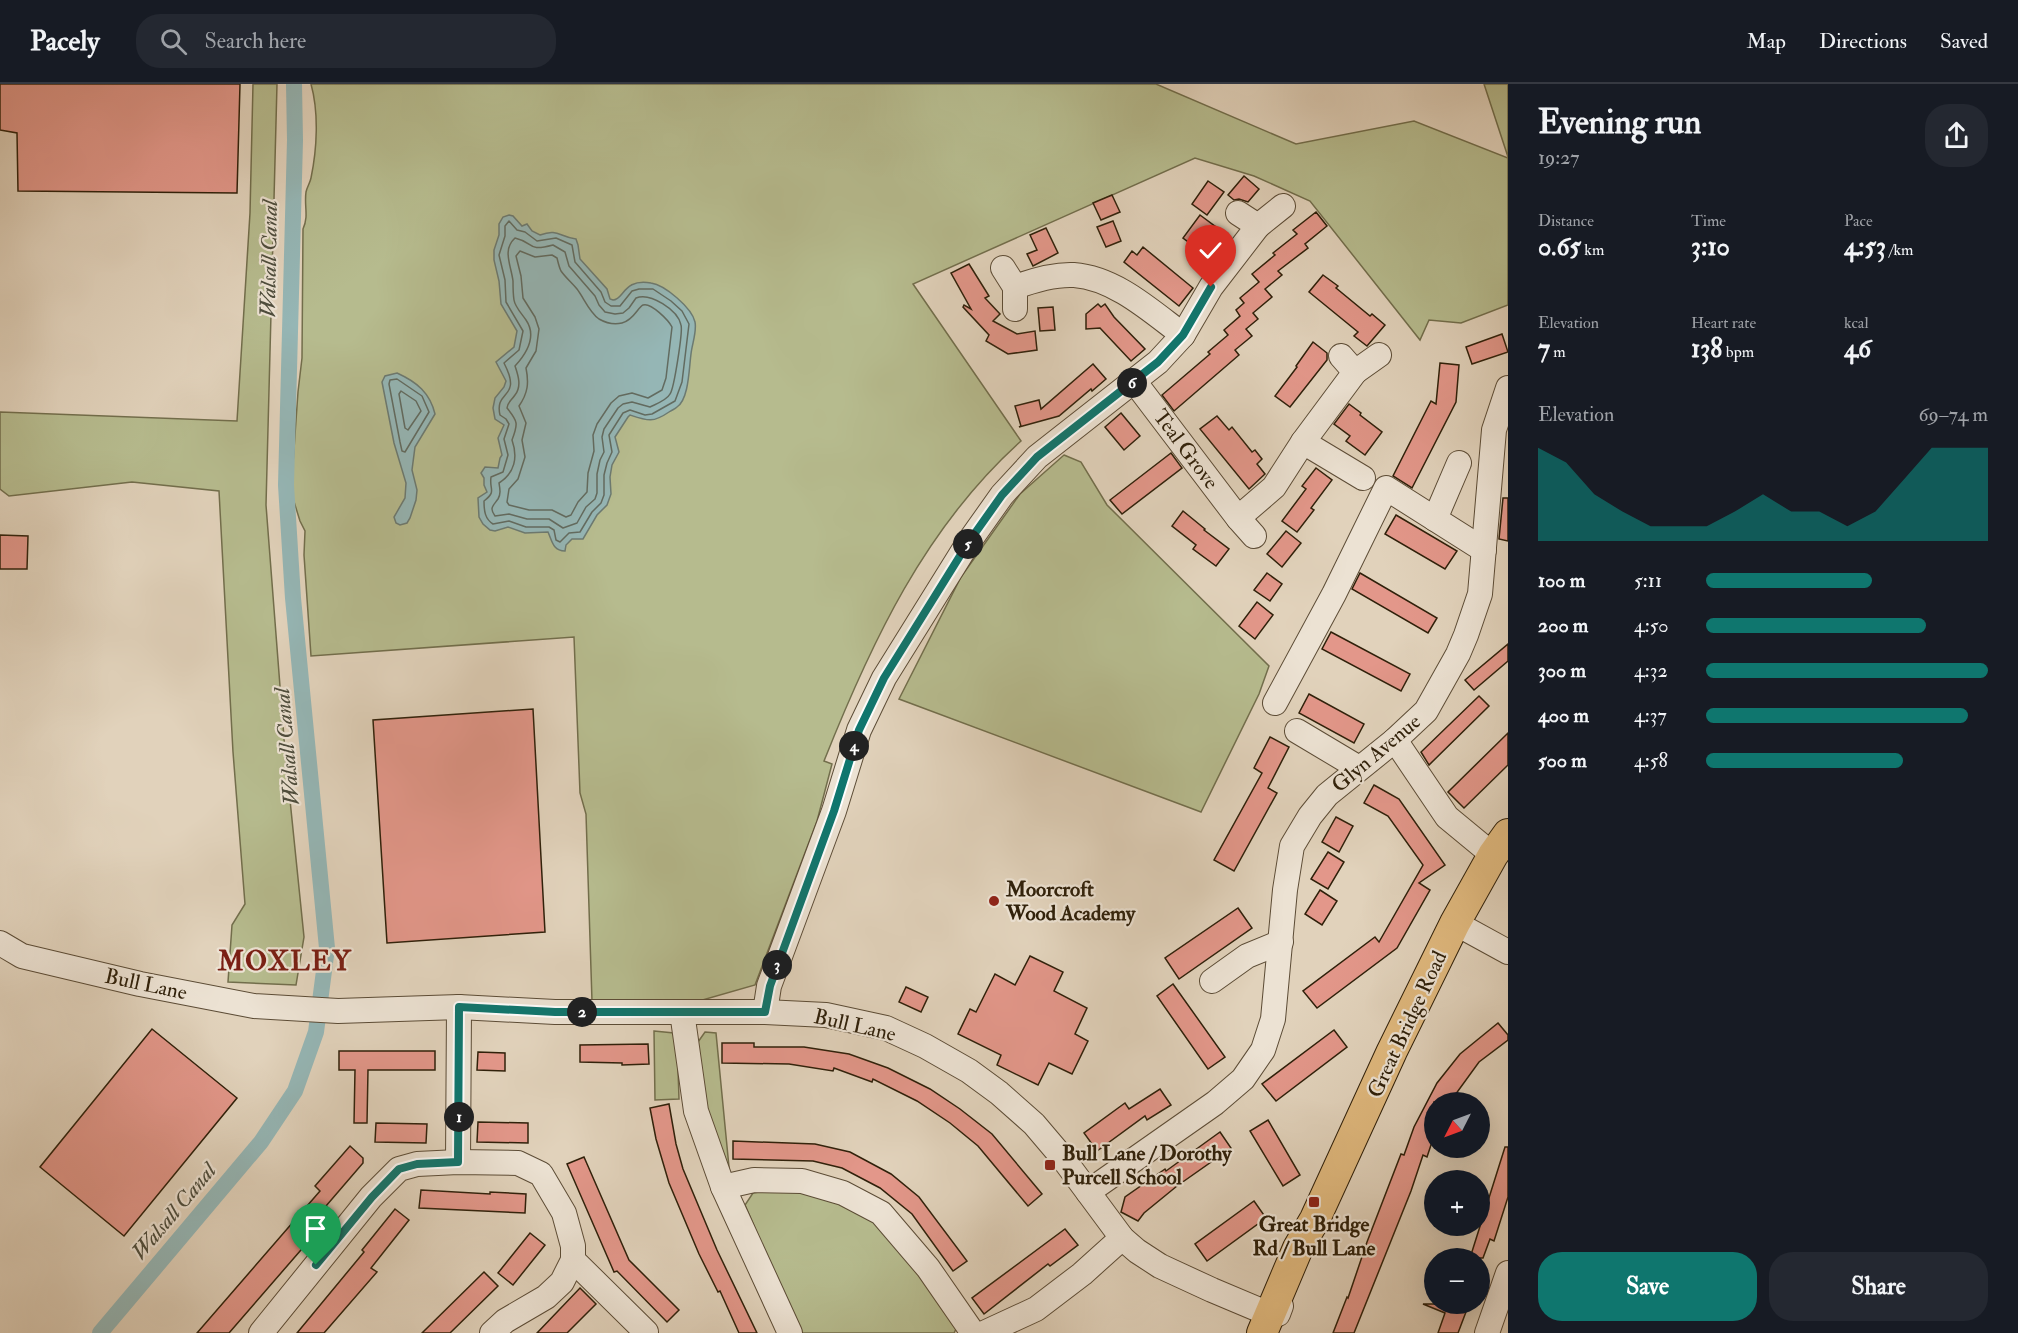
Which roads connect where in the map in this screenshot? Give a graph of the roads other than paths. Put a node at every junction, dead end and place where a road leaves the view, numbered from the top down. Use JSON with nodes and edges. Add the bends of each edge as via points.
{"nodes":[{"id":1,"x":1283,"y":207,"type":"dead end"},
{"id":2,"x":1011,"y":288,"type":"dead end"},
{"id":3,"x":1183,"y":335,"type":"junction"},
{"id":4,"x":1379,"y":355,"type":"dead end"},
{"id":5,"x":1134,"y":381,"type":"junction"},
{"id":6,"x":1508,"y":388,"type":"edge"},
{"id":7,"x":1304,"y":442,"type":"junction"},
{"id":8,"x":1459,"y":463,"type":"dead end"},
{"id":9,"x":1363,"y":478,"type":"dead end"},
{"id":10,"x":1238,"y":518,"type":"junction"},
{"id":11,"x":1435,"y":519,"type":"junction"},
{"id":12,"x":1254,"y":536,"type":"dead end"},
{"id":13,"x":1484,"y":550,"type":"junction"},
{"id":14,"x":1275,"y":703,"type":"dead end"},
{"id":15,"x":1297,"y":731,"type":"dead end"},
{"id":16,"x":1395,"y":740,"type":"junction"},
{"id":17,"x":1359,"y":768,"type":"junction"},
{"id":18,"x":1501,"y":844,"type":"edge"},
{"id":19,"x":1455,"y":923,"type":"junction"},
{"id":20,"x":1281,"y":942,"type":"junction"},
{"id":21,"x":0,"y":943,"type":"edge"},
{"id":22,"x":1508,"y":952,"type":"edge"},
{"id":23,"x":1212,"y":981,"type":"dead end"},
{"id":24,"x":459,"y":1007,"type":"junction"},
{"id":25,"x":682,"y":1012,"type":"junction"},
{"id":26,"x":765,"y":1012,"type":"junction"},
{"id":27,"x":458,"y":1162,"type":"junction"},
{"id":28,"x":723,"y":1187,"type":"junction"},
{"id":29,"x":1088,"y":1192,"type":"junction"},
{"id":30,"x":1316,"y":1220,"type":"junction"},
{"id":31,"x":1122,"y":1238,"type":"junction"},
{"id":32,"x":573,"y":1260,"type":"junction"},
{"id":33,"x":1508,"y":1273,"type":"edge"},
{"id":34,"x":1271,"y":1328,"type":"edge"},
{"id":35,"x":652,"y":1329,"type":"edge"},
{"id":36,"x":261,"y":1333,"type":"edge"},
{"id":37,"x":492,"y":1333,"type":"edge"},
{"id":38,"x":790,"y":1333,"type":"edge"},
{"id":39,"x":973,"y":1333,"type":"edge"},
{"id":40,"x":984,"y":1333,"type":"edge"},
{"id":41,"x":1487,"y":1333,"type":"edge"}],
"edges":[{"from":1,"to":3,"type":"street","via":[[1248,219]]},
{"from":2,"to":3,"type":"street","via":[[1040,279],[1083,276],[1122,290]]},
{"from":3,"to":5,"type":"street"},
{"from":4,"to":7,"type":"street","via":[[1348,364]]},
{"from":5,"to":10,"type":"street","name":"Teal Grove"},
{"from":5,"to":26,"type":"street","via":[[1037,457],[1002,495],[884,678],[859,730],[770,986]]},
{"from":6,"to":13,"type":"street","name":"Glyn Avenue","via":[[1494,430]]},
{"from":7,"to":9,"type":"street"},
{"from":7,"to":10,"type":"street","via":[[1274,487]]},
{"from":8,"to":11,"type":"street"},
{"from":10,"to":12,"type":"street","name":"Teal Grove"},
{"from":11,"to":13,"type":"street"},
{"from":11,"to":14,"type":"street","via":[[1386,488]]},
{"from":13,"to":16,"type":"street","name":"Glyn Avenue","via":[[1480,594],[1458,654],[1426,711]]},
{"from":15,"to":17,"type":"street"},
{"from":16,"to":17,"type":"street","name":"Glyn Avenue"},
{"from":16,"to":18,"type":"street","via":[[1447,817]]},
{"from":17,"to":20,"type":"street","name":"Glyn Avenue","via":[[1327,795],[1292,846]]},
{"from":18,"to":19,"type":"main road","name":"Great Bridge Road"},
{"from":19,"to":22,"type":"street"},
{"from":19,"to":30,"type":"main road","name":"Great Bridge Road"},
{"from":20,"to":23,"type":"street","via":[[1247,956]]},
{"from":20,"to":29,"type":"street","name":"Glyn Avenue","via":[[1274,1019],[1263,1050],[1243,1079]]},
{"from":21,"to":24,"type":"street","name":"Bull Lane","via":[[22,956],[254,1006],[338,1011]]},
{"from":24,"to":25,"type":"street","name":"Bull Lane"},
{"from":24,"to":27,"type":"street"},
{"from":25,"to":26,"type":"street","name":"Bull Lane"},
{"from":25,"to":28,"type":"street","via":[[696,1111]]},
{"from":26,"to":29,"type":"street","name":"Bull Lane","via":[[826,1015],[886,1028],[925,1046],[983,1081],[1034,1124]]},
{"from":27,"to":32,"type":"street","via":[[518,1163],[541,1174],[564,1213]]},
{"from":27,"to":36,"type":"street","via":[[399,1169]]},
{"from":28,"to":38,"type":"street"},
{"from":28,"to":39,"type":"street","via":[[754,1180],[802,1181],[843,1193],[881,1214],[928,1268]]},
{"from":29,"to":31,"type":"street","name":"Bull Lane"},
{"from":30,"to":34,"type":"main road","name":"Great Bridge Road","via":[[1298,1248]]},
{"from":30,"to":34,"type":"main road","name":"Great Bridge Road","via":[[1308,1262],[1298,1286]]},
{"from":31,"to":34,"type":"street","name":"Bull Lane","via":[[1160,1266],[1212,1290]]},
{"from":31,"to":40,"type":"street","via":[[1036,1309]]},
{"from":32,"to":35,"type":"street"},
{"from":32,"to":37,"type":"street","via":[[562,1282],[546,1297]]},
{"from":33,"to":41,"type":"street"}]}
